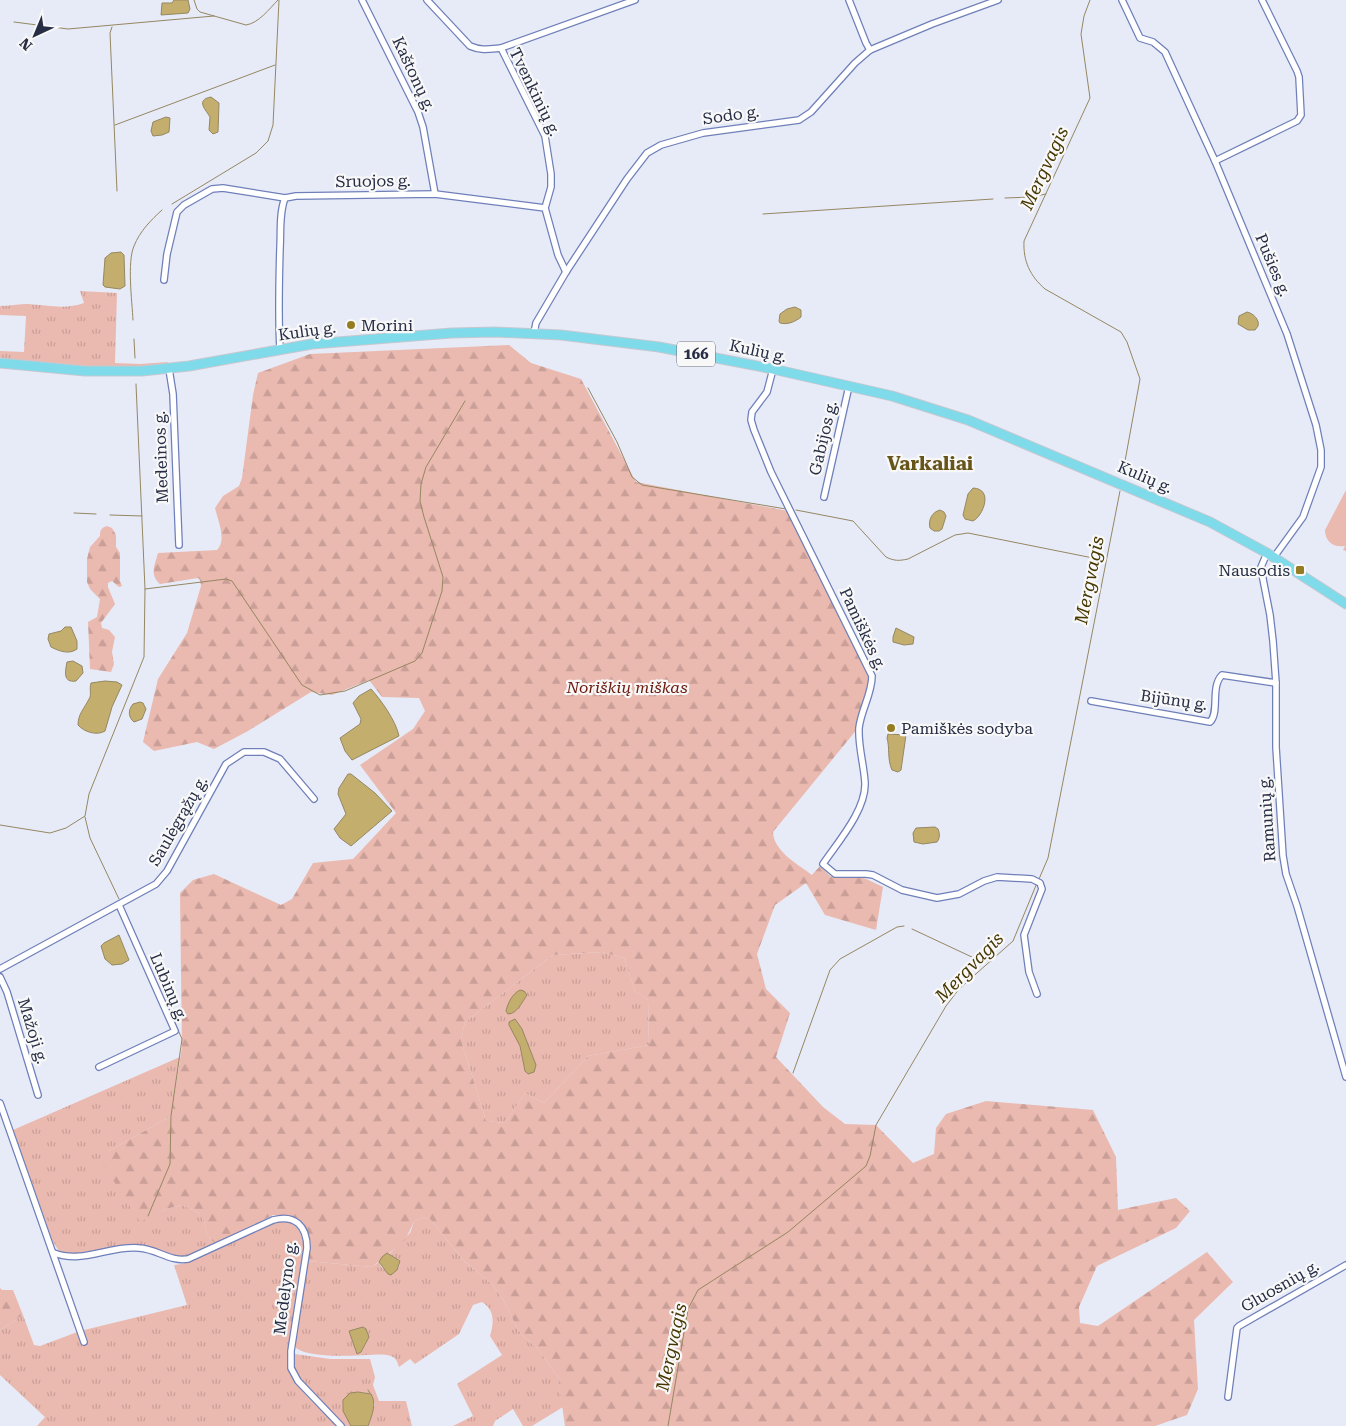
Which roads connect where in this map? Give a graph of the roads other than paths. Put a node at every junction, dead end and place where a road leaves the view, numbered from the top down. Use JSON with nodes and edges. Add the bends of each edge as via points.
{"nodes":[{"id":1,"x":362,"y":0,"type":"edge"},
{"id":2,"x":427,"y":0,"type":"edge"},
{"id":3,"x":635,"y":0,"type":"edge"},
{"id":4,"x":849,"y":0,"type":"edge"},
{"id":5,"x":998,"y":0,"type":"edge"},
{"id":6,"x":1122,"y":0,"type":"edge"},
{"id":7,"x":1262,"y":0,"type":"edge"},
{"id":8,"x":501,"y":48,"type":"junction"},
{"id":9,"x":870,"y":50,"type":"junction"},
{"id":10,"x":1214,"y":161,"type":"junction"},
{"id":11,"x":435,"y":194,"type":"junction"},
{"id":12,"x":285,"y":198,"type":"junction"},
{"id":13,"x":545,"y":208,"type":"junction"},
{"id":14,"x":566,"y":272,"type":"junction"},
{"id":15,"x":164,"y":280,"type":"dead end"},
{"id":16,"x":534,"y":333,"type":"junction"},
{"id":17,"x":280,"y":349,"type":"junction"},
{"id":18,"x":0,"y":362,"type":"edge"},
{"id":19,"x":170,"y":369,"type":"junction"},
{"id":20,"x":773,"y":370,"type":"junction"},
{"id":21,"x":849,"y":386,"type":"junction"},
{"id":22,"x":824,"y":497,"type":"dead end"},
{"id":23,"x":179,"y":545,"type":"dead end"},
{"id":24,"x":1270,"y":555,"type":"junction"},
{"id":25,"x":1346,"y":604,"type":"edge"},
{"id":26,"x":1276,"y":683,"type":"junction"},
{"id":27,"x":1091,"y":701,"type":"dead end"},
{"id":28,"x":314,"y":799,"type":"dead end"},
{"id":29,"x":118,"y":905,"type":"junction"},
{"id":30,"x":0,"y":969,"type":"edge"},
{"id":31,"x":0,"y":976,"type":"edge"},
{"id":32,"x":1036,"y":994,"type":"dead end"},
{"id":33,"x":99,"y":1067,"type":"dead end"},
{"id":34,"x":1346,"y":1077,"type":"edge"},
{"id":35,"x":38,"y":1095,"type":"dead end"},
{"id":36,"x":0,"y":1103,"type":"edge"},
{"id":37,"x":54,"y":1253,"type":"junction"},
{"id":38,"x":1346,"y":1265,"type":"edge"},
{"id":39,"x":84,"y":1342,"type":"dead end"},
{"id":40,"x":1228,"y":1397,"type":"dead end"},
{"id":41,"x":342,"y":1426,"type":"edge"}],
"edges":[{"from":1,"to":11,"type":"street","name":"Kaštonų g.","via":[[418,112]]},
{"from":2,"to":8,"type":"street","name":"Tvenkinių g.","via":[[470,46],[486,50]]},
{"from":3,"to":8,"type":"street"},
{"from":4,"to":9,"type":"street"},
{"from":5,"to":9,"type":"street","name":"Sodo g."},
{"from":6,"to":10,"type":"street","name":"Pušies g.","via":[[1140,38],[1153,42],[1165,52]]},
{"from":7,"to":10,"type":"street","via":[[1297,71],[1301,115],[1297,121]]},
{"from":8,"to":13,"type":"street","name":"Tvenkinių g.","via":[[545,136],[551,187]]},
{"from":9,"to":14,"type":"street","name":"Sodo g.","via":[[811,112],[799,120],[703,133],[653,148],[627,179]]},
{"from":10,"to":24,"type":"street","name":"Pušies g.","via":[[1292,347],[1321,450],[1321,467],[1303,517]]},
{"from":11,"to":12,"type":"street","name":"Sruojos g."},
{"from":11,"to":13,"type":"street","name":"Sruojos g."},
{"from":12,"to":15,"type":"street","name":"Sruojos g.","via":[[223,188],[212,189],[184,205],[177,212]]},
{"from":12,"to":17,"type":"street","via":[[281,223]]},
{"from":13,"to":14,"type":"street"},
{"from":14,"to":16,"type":"street","name":"Sodo g.","via":[[536,323]]},
{"from":16,"to":17,"type":"main road","name":"Kulių g.","number":"166","via":[[409,335]]},
{"from":16,"to":20,"type":"main road","name":"Kulių g.","number":"166","via":[[659,347]]},
{"from":17,"to":19,"type":"main road","name":"Kulių g.","number":"166"},
{"from":18,"to":19,"type":"main road","name":"Kulių g.","number":"166","via":[[105,372]]},
{"from":19,"to":23,"type":"street","name":"Medeinos g."},
{"from":20,"to":21,"type":"main road","name":"Kulių g.","number":"166"},
{"from":20,"to":32,"type":"street","name":"Pamiškės g.","via":[[767,392],[752,412],[754,430],[872,676],[859,727],[865,785],[863,799],[823,864],[835,874],[873,876],[902,890],[937,898],[959,894],[997,877],[1032,879],[1042,889],[1024,935]]},
{"from":21,"to":22,"type":"street","name":"Gabijos g."},
{"from":21,"to":24,"type":"main road","name":"Kulių g.","number":"166","via":[[910,401],[994,430],[1206,520]]},
{"from":24,"to":25,"type":"main road","name":"Kulių g.","number":"166"},
{"from":24,"to":26,"type":"street","name":"Ramunių g.","via":[[1261,567],[1270,615]]},
{"from":26,"to":27,"type":"street","name":"Bijūnų g.","via":[[1222,674],[1216,687],[1214,717],[1210,722]]},
{"from":26,"to":34,"type":"street","name":"Ramunių g.","via":[[1282,856]]},
{"from":28,"to":29,"type":"street","name":"Saulėgrąžų g.","via":[[280,759],[264,752],[244,752],[226,764],[160,880]]},
{"from":29,"to":30,"type":"street","name":"Saulėgrąžų g."},
{"from":29,"to":33,"type":"street","name":"Lubinų g.","via":[[176,1031]]},
{"from":31,"to":35,"type":"street","name":"Mažoji g."},
{"from":36,"to":37,"type":"street"},
{"from":37,"to":39,"type":"street"},
{"from":37,"to":41,"type":"street","name":"Medelyno g.","via":[[80,1257],[137,1248],[181,1260],[273,1220],[282,1218],[296,1222],[304,1233],[307,1248],[291,1368],[301,1385]]},
{"from":38,"to":40,"type":"street","name":"Gluosnių g.","via":[[1237,1328]]}]}
